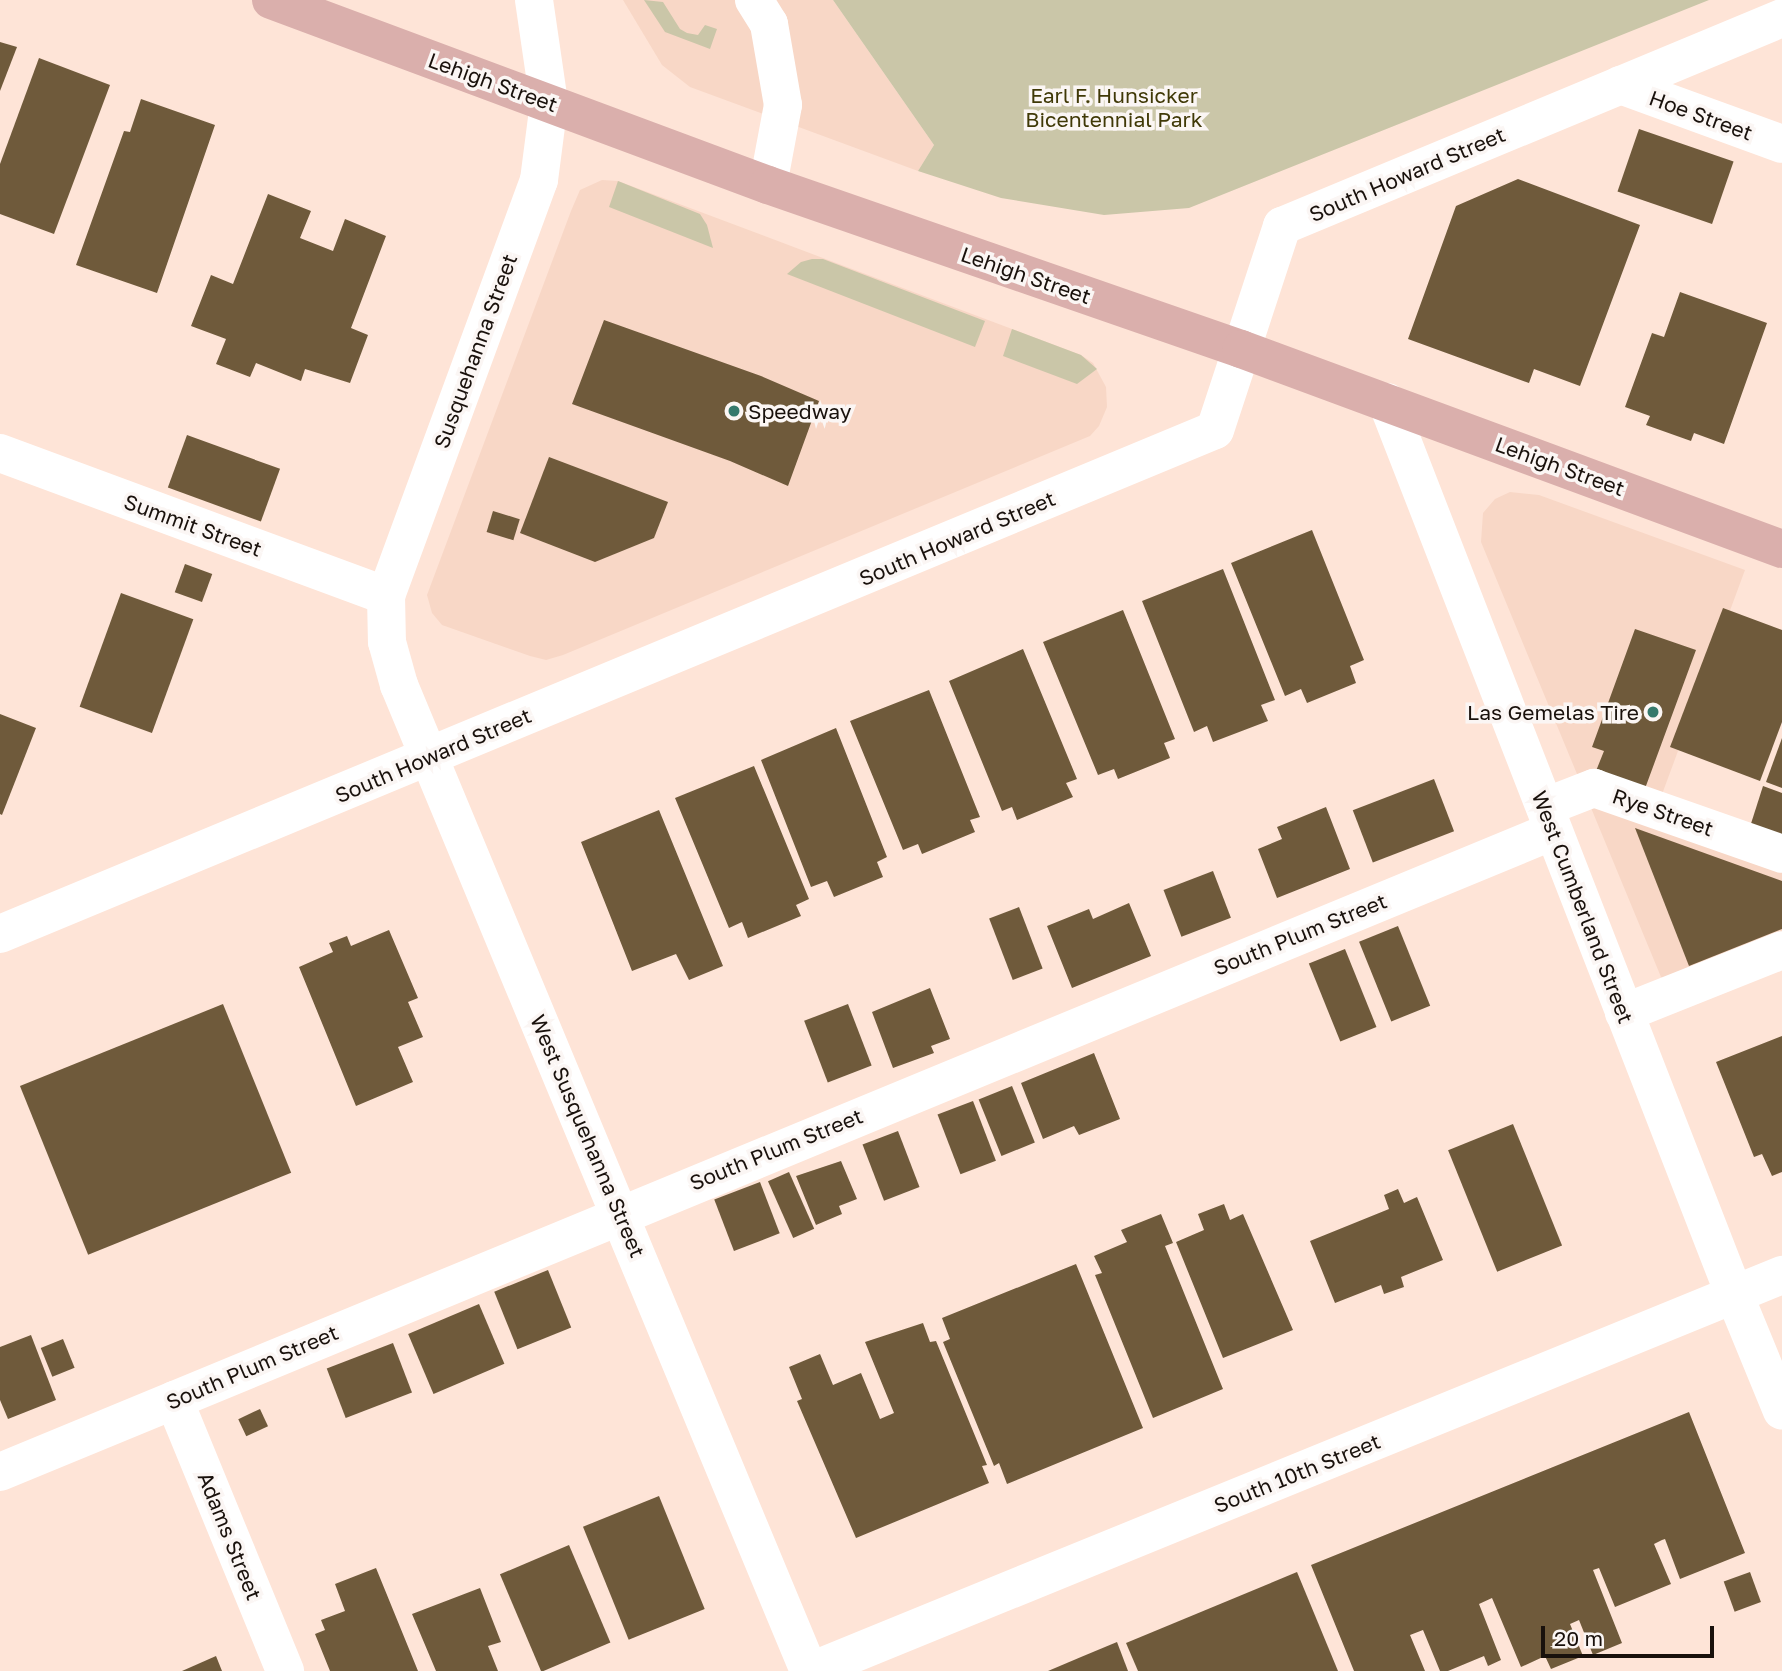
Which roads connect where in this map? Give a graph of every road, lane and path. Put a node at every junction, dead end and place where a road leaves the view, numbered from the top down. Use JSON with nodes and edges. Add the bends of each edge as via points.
{"nodes":[{"id":1,"x":271,"y":0,"type":"edge"},
{"id":2,"x":534,"y":0,"type":"edge"},
{"id":3,"x":754,"y":0,"type":"edge"},
{"id":4,"x":1782,"y":18,"type":"edge"},
{"id":5,"x":1620,"y":85,"type":"junction"},
{"id":6,"x":550,"y":103,"type":"junction"},
{"id":7,"x":1782,"y":145,"type":"edge"},
{"id":8,"x":768,"y":185,"type":"junction"},
{"id":9,"x":1241,"y":349,"type":"junction"},
{"id":10,"x":1387,"y":402,"type":"junction"},
{"id":11,"x":0,"y":453,"type":"edge"},
{"id":12,"x":1782,"y":549,"type":"edge"},
{"id":13,"x":386,"y":596,"type":"junction"},
{"id":14,"x":430,"y":756,"type":"junction"},
{"id":15,"x":1549,"y":819,"type":"junction"},
{"id":16,"x":1782,"y":854,"type":"edge"},
{"id":17,"x":0,"y":934,"type":"edge"},
{"id":18,"x":1782,"y":950,"type":"edge"},
{"id":19,"x":1624,"y":1013,"type":"junction"},
{"id":20,"x":620,"y":1213,"type":"junction"},
{"id":21,"x":1782,"y":1275,"type":"edge"},
{"id":22,"x":1734,"y":1294,"type":"junction"},
{"id":23,"x":174,"y":1400,"type":"junction"},
{"id":24,"x":1782,"y":1410,"type":"edge"},
{"id":25,"x":0,"y":1472,"type":"edge"},
{"id":26,"x":285,"y":1671,"type":"edge"},
{"id":27,"x":810,"y":1671,"type":"edge"}],
"edges":[{"from":1,"to":6,"type":"main road","name":"Lehigh Street"},
{"from":2,"to":6,"type":"street","name":"Susquehanna Street"},
{"from":3,"to":8,"type":"street","via":[[769,24],[783,105]]},
{"from":4,"to":5,"type":"street","name":"South Howard Street"},
{"from":5,"to":7,"type":"street","name":"Hoe Street"},
{"from":5,"to":9,"type":"street","name":"South Howard Street","via":[[1282,226]]},
{"from":6,"to":8,"type":"main road","name":"Lehigh Street"},
{"from":6,"to":13,"type":"street","name":"Susquehanna Street","via":[[539,180]]},
{"from":8,"to":9,"type":"main road","name":"Lehigh Street"},
{"from":9,"to":10,"type":"main road","name":"Lehigh Street"},
{"from":9,"to":14,"type":"street","name":"South Howard Street","via":[[1215,430]]},
{"from":10,"to":12,"type":"main road","name":"Lehigh Street"},
{"from":10,"to":15,"type":"street","name":"West Cumberland Street"},
{"from":11,"to":13,"type":"street","name":"Summit Street"},
{"from":13,"to":14,"type":"street","name":"West Susquehanna Street","via":[[387,642],[396,675]]},
{"from":14,"to":17,"type":"street","name":"South Howard Street"},
{"from":14,"to":20,"type":"street","name":"West Susquehanna Street"},
{"from":15,"to":16,"type":"street","name":"Rye Street","via":[[1594,788]]},
{"from":15,"to":19,"type":"street","name":"West Cumberland Street"},
{"from":15,"to":20,"type":"street","name":"South Plum Street"},
{"from":18,"to":19,"type":"street"},
{"from":19,"to":22,"type":"street","name":"West Cumberland Street"},
{"from":20,"to":23,"type":"street","name":"South Plum Street"},
{"from":20,"to":27,"type":"street","name":"West Susquehanna Street"},
{"from":21,"to":22,"type":"street","name":"South 10th Street"},
{"from":22,"to":24,"type":"street","name":"West Cumberland Street"},
{"from":22,"to":27,"type":"street","name":"South 10th Street"},
{"from":23,"to":25,"type":"street","name":"South Plum Street"},
{"from":23,"to":26,"type":"street","name":"Adams Street"}]}
